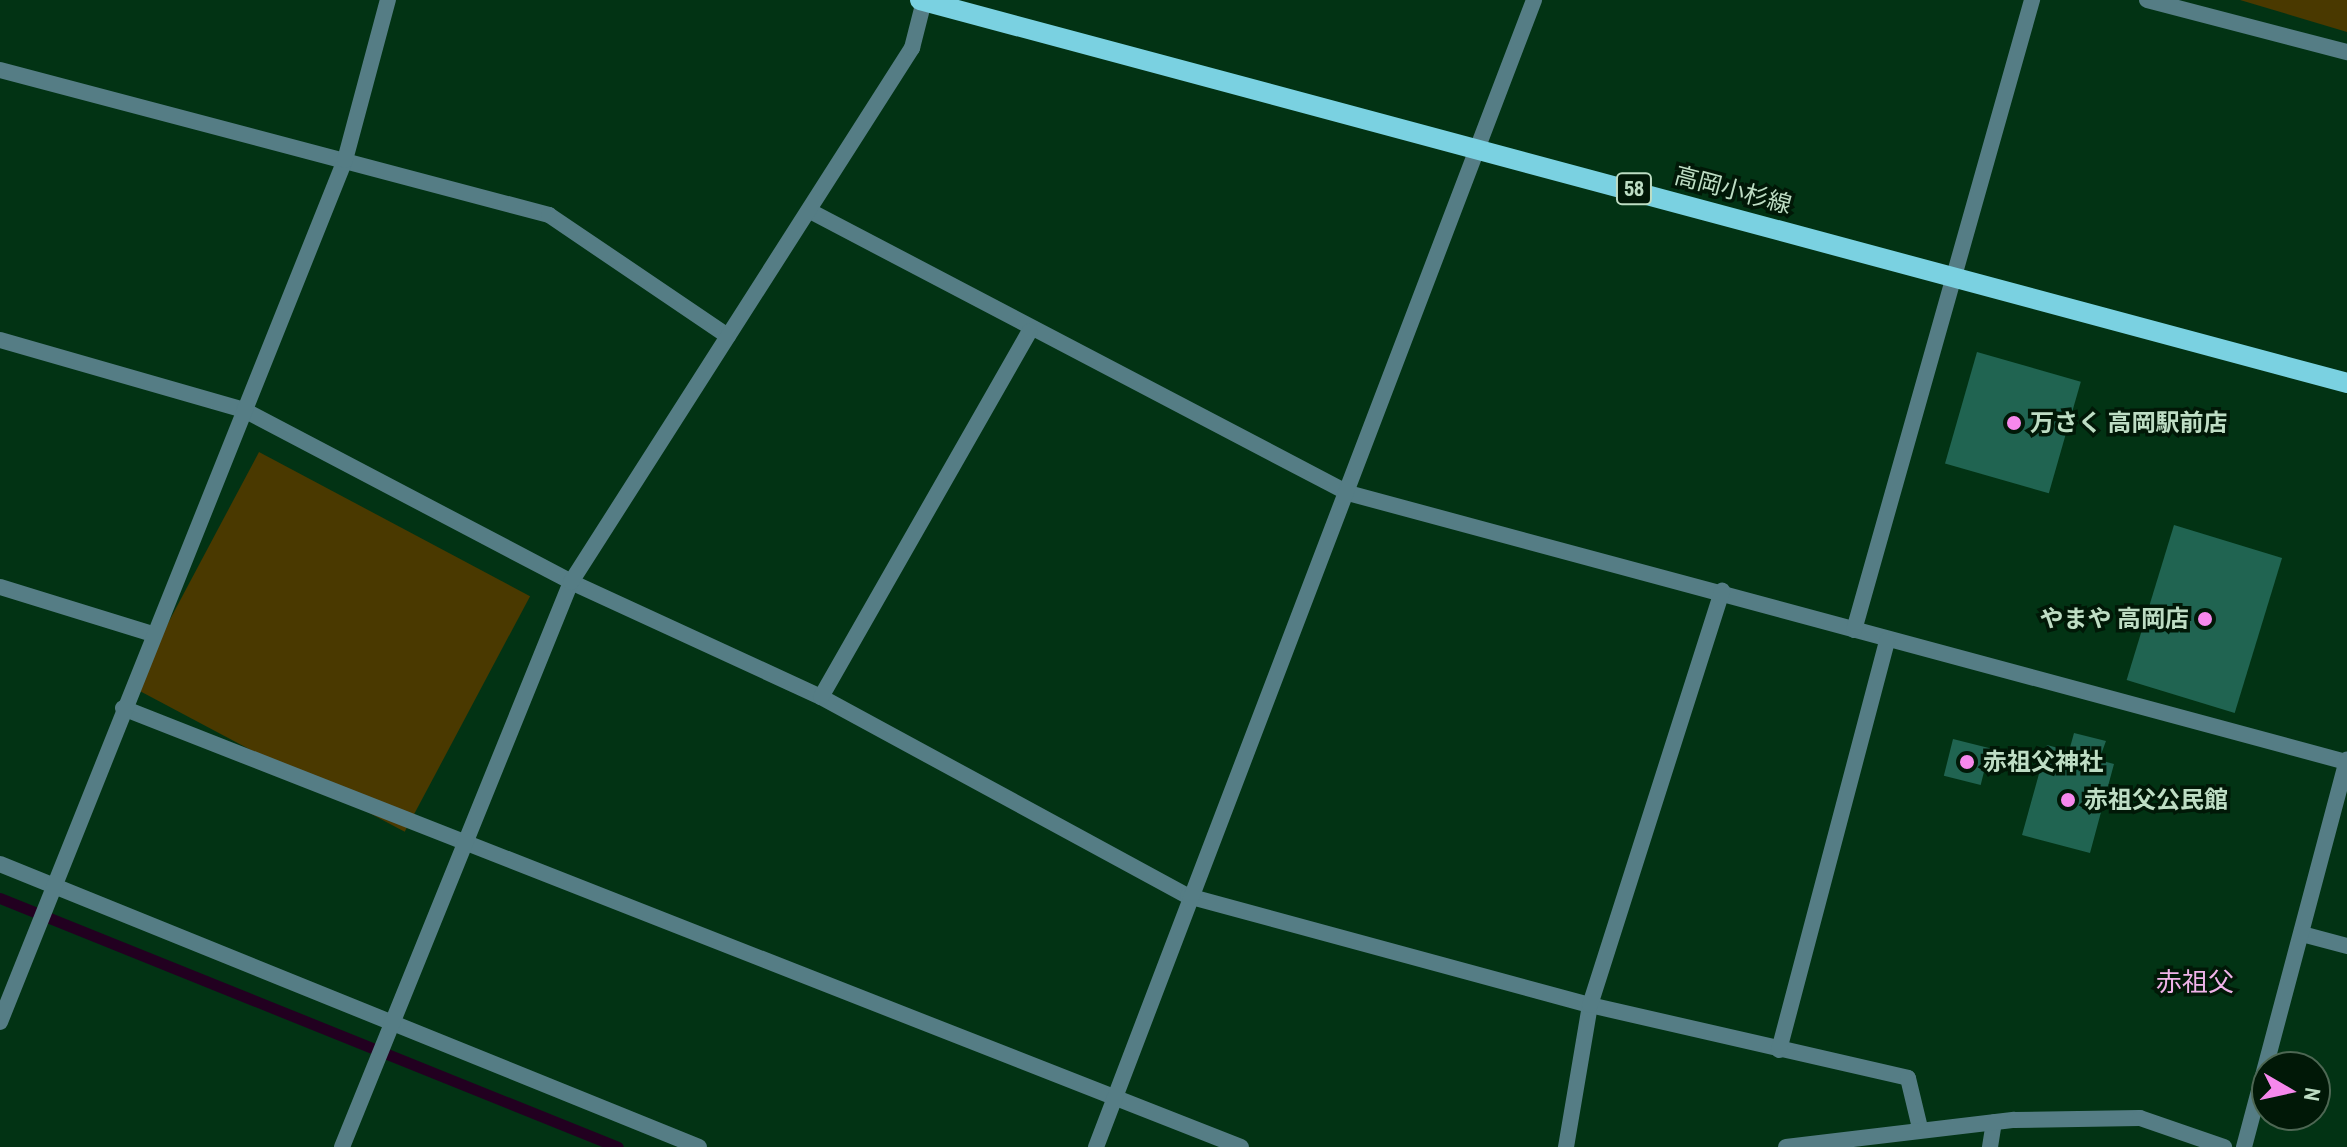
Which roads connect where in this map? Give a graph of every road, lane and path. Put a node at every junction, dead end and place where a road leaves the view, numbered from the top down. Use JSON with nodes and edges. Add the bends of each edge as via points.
{"nodes":[{"id":1,"x":388,"y":0,"type":"edge"},
{"id":2,"x":1534,"y":0,"type":"edge"},
{"id":3,"x":2032,"y":0,"type":"edge"},
{"id":4,"x":2147,"y":0,"type":"edge"},
{"id":5,"x":922,"y":1,"type":"edge"},
{"id":6,"x":2347,"y":52,"type":"edge"},
{"id":7,"x":0,"y":70,"type":"edge"},
{"id":8,"x":1476,"y":149,"type":"junction"},
{"id":9,"x":345,"y":160,"type":"junction"},
{"id":10,"x":810,"y":211,"type":"junction"},
{"id":11,"x":1958,"y":278,"type":"junction"},
{"id":12,"x":1030,"y":331,"type":"junction"},
{"id":13,"x":728,"y":336,"type":"junction"},
{"id":14,"x":0,"y":340,"type":"edge"},
{"id":15,"x":2347,"y":383,"type":"edge"},
{"id":16,"x":244,"y":410,"type":"junction"},
{"id":17,"x":1348,"y":493,"type":"junction"},
{"id":18,"x":571,"y":582,"type":"junction"},
{"id":19,"x":0,"y":587,"type":"edge"},
{"id":20,"x":1722,"y":591,"type":"junction"},
{"id":21,"x":1854,"y":630,"type":"junction"},
{"id":22,"x":153,"y":634,"type":"junction"},
{"id":23,"x":1887,"y":640,"type":"junction"},
{"id":24,"x":821,"y":697,"type":"junction"},
{"id":25,"x":123,"y":708,"type":"junction"},
{"id":26,"x":2347,"y":760,"type":"edge"},
{"id":27,"x":461,"y":841,"type":"junction"},
{"id":28,"x":0,"y":864,"type":"edge"},
{"id":29,"x":53,"y":888,"type":"junction"},
{"id":30,"x":1188,"y":896,"type":"junction"},
{"id":31,"x":2302,"y":934,"type":"junction"},
{"id":32,"x":2347,"y":946,"type":"edge"},
{"id":33,"x":1590,"y":1005,"type":"junction"},
{"id":34,"x":0,"y":1022,"type":"edge"},
{"id":35,"x":392,"y":1026,"type":"junction"},
{"id":36,"x":1779,"y":1050,"type":"junction"},
{"id":37,"x":1114,"y":1097,"type":"junction"},
{"id":38,"x":1994,"y":1122,"type":"junction"},
{"id":39,"x":1920,"y":1128,"type":"junction"},
{"id":40,"x":342,"y":1147,"type":"edge"},
{"id":41,"x":699,"y":1147,"type":"edge"},
{"id":42,"x":1096,"y":1147,"type":"edge"},
{"id":43,"x":1241,"y":1147,"type":"edge"},
{"id":44,"x":1566,"y":1147,"type":"edge"},
{"id":45,"x":1786,"y":1147,"type":"edge"},
{"id":46,"x":1990,"y":1147,"type":"edge"},
{"id":47,"x":2224,"y":1147,"type":"edge"},
{"id":48,"x":2244,"y":1147,"type":"edge"}],
"edges":[{"from":1,"to":9,"type":"street"},
{"from":2,"to":8,"type":"street"},
{"from":3,"to":11,"type":"street"},
{"from":4,"to":6,"type":"street"},
{"from":5,"to":8,"type":"main road","name":"高岡小杉線","number":"58"},
{"from":5,"to":10,"type":"street","via":[[912,48]]},
{"from":7,"to":9,"type":"street"},
{"from":8,"to":11,"type":"main road","name":"高岡小杉線","number":"58"},
{"from":8,"to":17,"type":"street"},
{"from":9,"to":13,"type":"street","via":[[549,215]]},
{"from":9,"to":16,"type":"street"},
{"from":10,"to":12,"type":"street"},
{"from":10,"to":13,"type":"street"},
{"from":11,"to":15,"type":"main road","name":"高岡小杉線","number":"58"},
{"from":11,"to":21,"type":"street"},
{"from":12,"to":17,"type":"street"},
{"from":12,"to":24,"type":"street"},
{"from":13,"to":18,"type":"street"},
{"from":14,"to":16,"type":"street"},
{"from":16,"to":18,"type":"street"},
{"from":16,"to":22,"type":"street"},
{"from":17,"to":20,"type":"street"},
{"from":17,"to":30,"type":"street"},
{"from":18,"to":24,"type":"street"},
{"from":18,"to":27,"type":"street"},
{"from":19,"to":22,"type":"street"},
{"from":20,"to":21,"type":"street"},
{"from":20,"to":33,"type":"street"},
{"from":21,"to":23,"type":"street"},
{"from":22,"to":25,"type":"street"},
{"from":23,"to":26,"type":"street"},
{"from":23,"to":36,"type":"street"},
{"from":24,"to":30,"type":"street"},
{"from":25,"to":27,"type":"street"},
{"from":25,"to":29,"type":"street"},
{"from":26,"to":31,"type":"street"},
{"from":27,"to":35,"type":"street"},
{"from":27,"to":37,"type":"street"},
{"from":28,"to":29,"type":"street"},
{"from":29,"to":34,"type":"street"},
{"from":29,"to":35,"type":"street"},
{"from":30,"to":33,"type":"street"},
{"from":30,"to":37,"type":"street"},
{"from":31,"to":32,"type":"street"},
{"from":31,"to":48,"type":"street"},
{"from":33,"to":36,"type":"street"},
{"from":33,"to":44,"type":"street"},
{"from":35,"to":40,"type":"street"},
{"from":35,"to":41,"type":"street"},
{"from":36,"to":39,"type":"street","via":[[1908,1078]]},
{"from":37,"to":42,"type":"street"},
{"from":37,"to":43,"type":"street"},
{"from":38,"to":39,"type":"street"},
{"from":38,"to":46,"type":"street"},
{"from":38,"to":47,"type":"street","via":[[2140,1118]]},
{"from":39,"to":45,"type":"street"}]}
